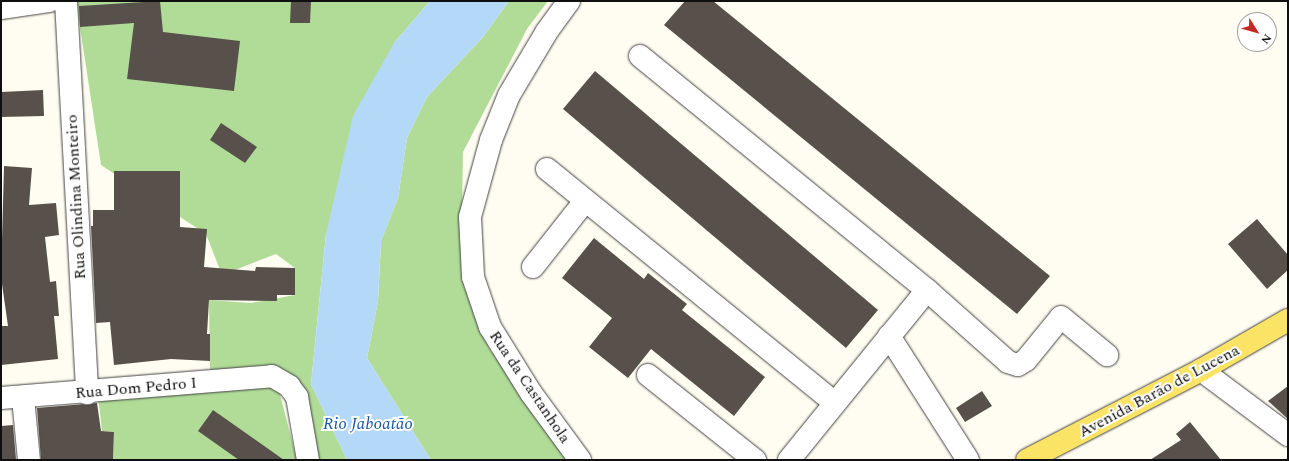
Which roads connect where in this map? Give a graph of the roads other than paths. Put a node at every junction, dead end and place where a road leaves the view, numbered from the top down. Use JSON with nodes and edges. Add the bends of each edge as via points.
{"nodes":[{"id":1,"x":48,"y":1,"type":"edge"},
{"id":2,"x":66,"y":1,"type":"edge"},
{"id":3,"x":569,"y":1,"type":"edge"},
{"id":4,"x":1,"y":8,"type":"edge"},
{"id":5,"x":640,"y":56,"type":"dead end"},
{"id":6,"x":547,"y":170,"type":"dead end"},
{"id":7,"x":585,"y":201,"type":"junction"},
{"id":8,"x":533,"y":267,"type":"dead end"},
{"id":9,"x":927,"y":290,"type":"junction"},
{"id":10,"x":1288,"y":320,"type":"edge"},
{"id":11,"x":889,"y":336,"type":"junction"},
{"id":12,"x":1107,"y":355,"type":"dead end"},
{"id":13,"x":1201,"y":370,"type":"junction"},
{"id":14,"x":648,"y":375,"type":"dead end"},
{"id":15,"x":86,"y":393,"type":"junction"},
{"id":16,"x":1,"y":398,"type":"edge"},
{"id":17,"x":23,"y":398,"type":"junction"},
{"id":18,"x":835,"y":403,"type":"junction"},
{"id":19,"x":1288,"y":435,"type":"edge"},
{"id":20,"x":29,"y":460,"type":"edge"},
{"id":21,"x":308,"y":460,"type":"edge"},
{"id":22,"x":580,"y":460,"type":"edge"},
{"id":23,"x":755,"y":460,"type":"edge"},
{"id":24,"x":789,"y":460,"type":"edge"},
{"id":25,"x":968,"y":460,"type":"edge"},
{"id":26,"x":1027,"y":460,"type":"edge"}],
"edges":[{"from":1,"to":4,"type":"street"},
{"from":2,"to":15,"type":"street","name":"Rua Olindina Monteiro"},
{"from":3,"to":22,"type":"street","name":"Rua da Castanhola","via":[[546,33],[509,95],[491,140],[470,217],[472,277],[490,327],[531,393]]},
{"from":5,"to":9,"type":"street"},
{"from":6,"to":7,"type":"street"},
{"from":7,"to":8,"type":"street"},
{"from":7,"to":18,"type":"street"},
{"from":9,"to":11,"type":"street"},
{"from":9,"to":12,"type":"street","via":[[1008,362],[1018,365],[1026,360],[1061,317]]},
{"from":10,"to":13,"type":"main road","name":"Avenida Barão de Lucena"},
{"from":11,"to":18,"type":"street"},
{"from":11,"to":25,"type":"street"},
{"from":13,"to":19,"type":"street"},
{"from":13,"to":26,"type":"main road","name":"Avenida Barão de Lucena"},
{"from":14,"to":23,"type":"street"},
{"from":15,"to":17,"type":"street","name":"Rua Dom Pedro I"},
{"from":15,"to":21,"type":"street","name":"Rua Dom Pedro I","via":[[272,376],[289,386],[297,397],[306,433]]},
{"from":16,"to":17,"type":"street","name":"Rua Dom Pedro I"},
{"from":17,"to":20,"type":"street"},
{"from":18,"to":24,"type":"street"}]}
